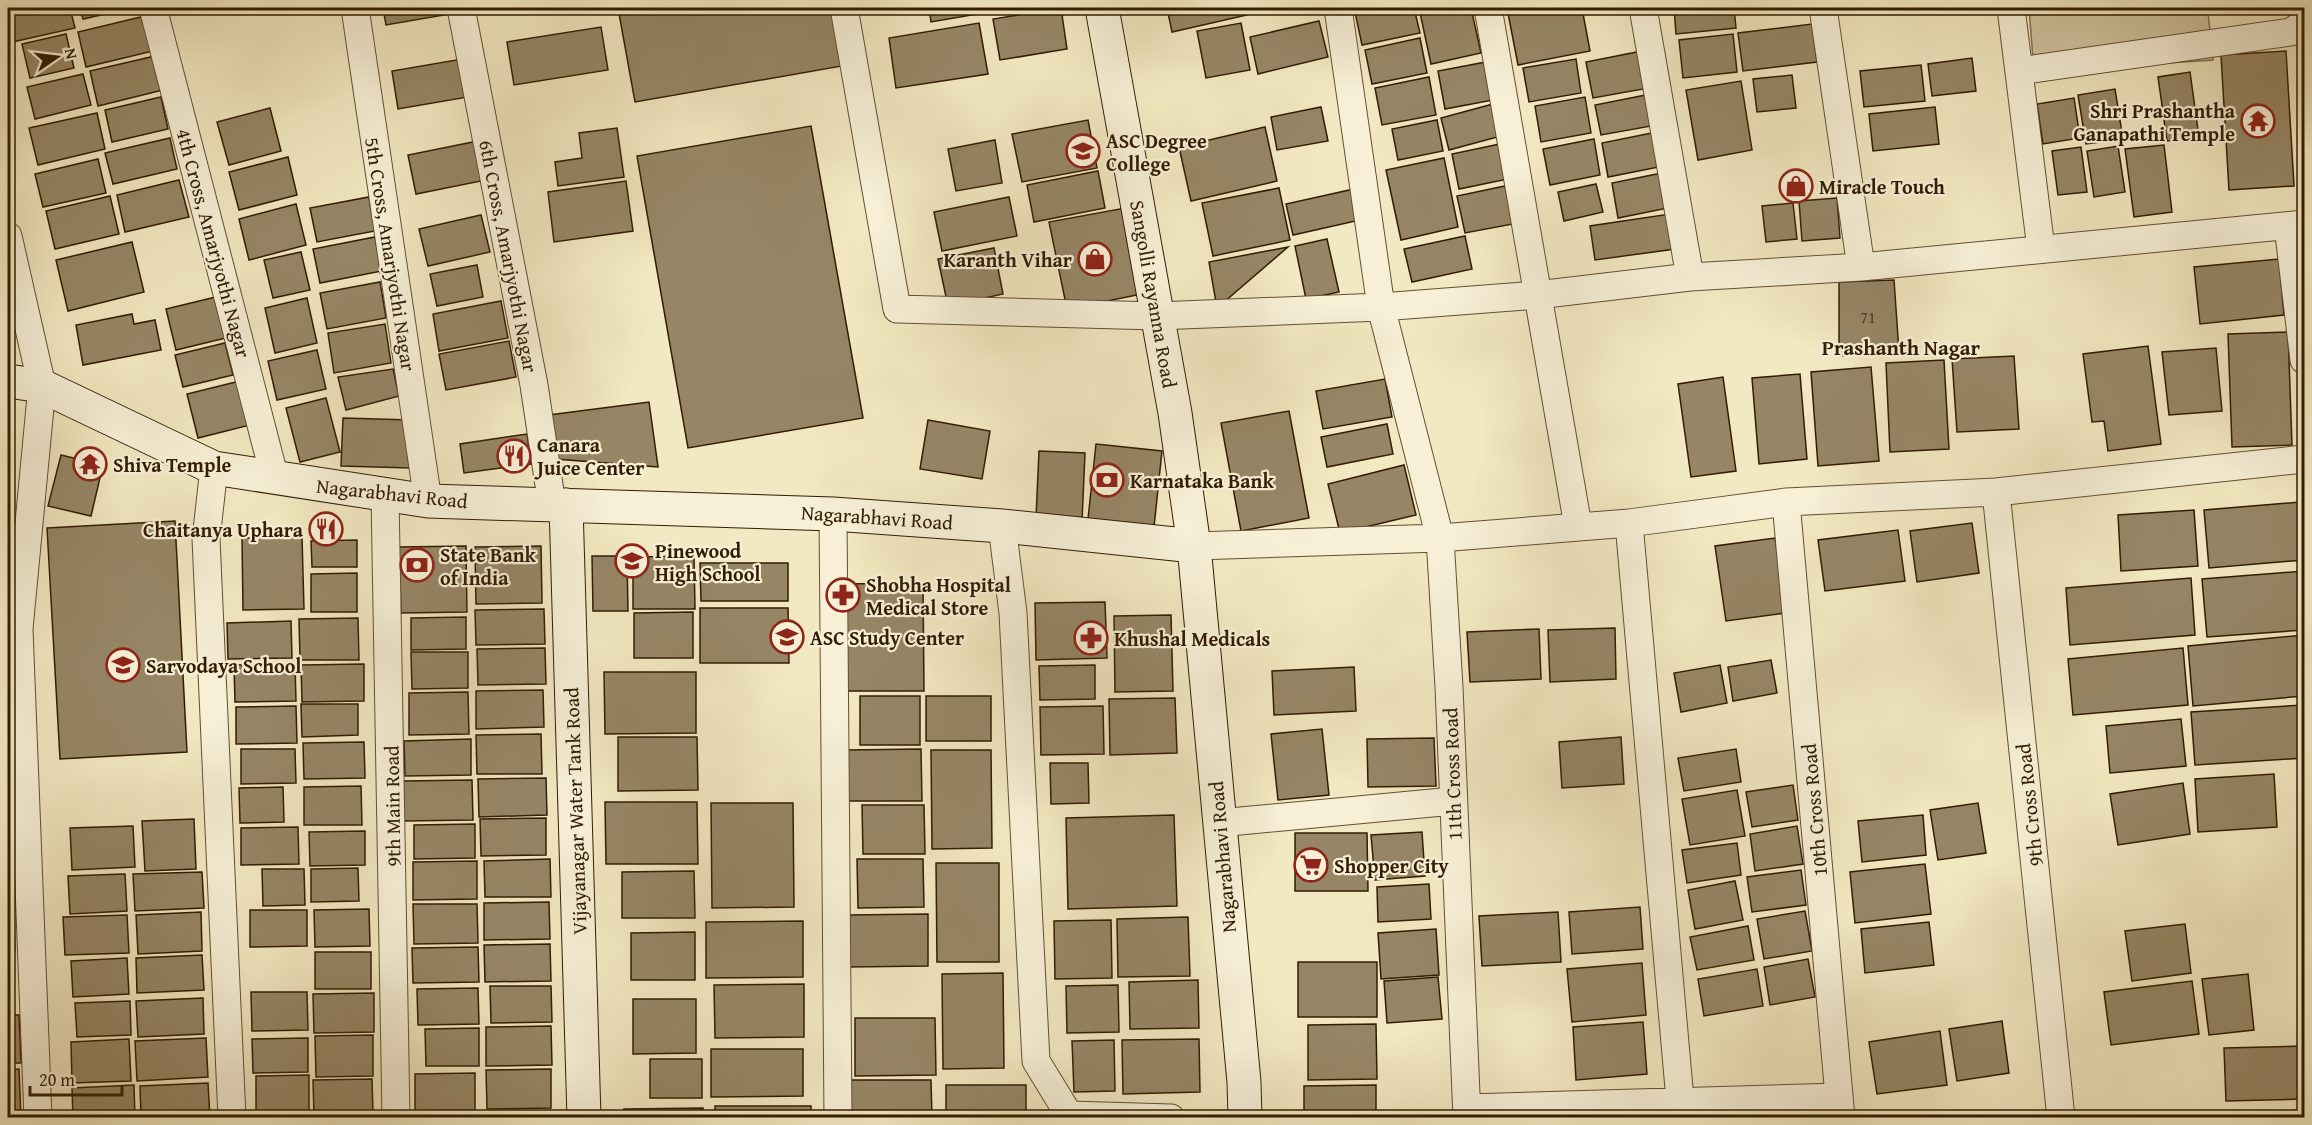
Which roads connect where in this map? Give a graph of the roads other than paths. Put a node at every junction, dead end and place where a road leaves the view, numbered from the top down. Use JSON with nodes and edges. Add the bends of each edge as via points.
{"nodes":[{"id":1,"x":153,"y":8,"type":"edge"},
{"id":2,"x":355,"y":8,"type":"edge"},
{"id":3,"x":461,"y":8,"type":"edge"},
{"id":4,"x":844,"y":8,"type":"edge"},
{"id":5,"x":1102,"y":8,"type":"edge"},
{"id":6,"x":1338,"y":8,"type":"edge"},
{"id":7,"x":1488,"y":8,"type":"edge"},
{"id":8,"x":1643,"y":8,"type":"edge"},
{"id":9,"x":1823,"y":8,"type":"edge"},
{"id":10,"x":2011,"y":8,"type":"edge"},
{"id":11,"x":2298,"y":8,"type":"edge"},
{"id":12,"x":2304,"y":10,"type":"edge"},
{"id":13,"x":2304,"y":23,"type":"edge"},
{"id":14,"x":2019,"y":70,"type":"junction"},
{"id":15,"x":2296,"y":225,"type":"edge"},
{"id":16,"x":8,"y":236,"type":"edge"},
{"id":17,"x":2041,"y":249,"type":"junction"},
{"id":18,"x":1861,"y":267,"type":"junction"},
{"id":19,"x":1690,"y":277,"type":"junction"},
{"id":20,"x":1537,"y":295,"type":"junction"},
{"id":21,"x":1381,"y":307,"type":"junction"},
{"id":22,"x":1157,"y":316,"type":"junction"},
{"id":23,"x":2304,"y":360,"type":"edge"},
{"id":24,"x":8,"y":381,"type":"edge"},
{"id":25,"x":42,"y":386,"type":"junction"},
{"id":26,"x":2304,"y":459,"type":"edge"},
{"id":27,"x":214,"y":468,"type":"junction"},
{"id":28,"x":275,"y":479,"type":"junction"},
{"id":29,"x":1996,"y":492,"type":"junction"},
{"id":30,"x":385,"y":495,"type":"junction"},
{"id":31,"x":428,"y":501,"type":"junction"},
{"id":32,"x":1786,"y":502,"type":"junction"},
{"id":33,"x":559,"y":505,"type":"junction"},
{"id":34,"x":833,"y":513,"type":"junction"},
{"id":35,"x":1629,"y":523,"type":"junction"},
{"id":36,"x":1578,"y":525,"type":"junction"},
{"id":37,"x":1002,"y":526,"type":"junction"},
{"id":38,"x":1440,"y":538,"type":"junction"},
{"id":39,"x":1194,"y":546,"type":"junction"},
{"id":40,"x":13,"y":627,"type":"edge"},
{"id":41,"x":1453,"y":801,"type":"junction"},
{"id":42,"x":1219,"y":823,"type":"junction"},
{"id":43,"x":1680,"y":1100,"type":"junction"},
{"id":44,"x":1840,"y":1107,"type":"edge"},
{"id":45,"x":1467,"y":1113,"type":"edge"},
{"id":46,"x":38,"y":1118,"type":"edge"},
{"id":47,"x":232,"y":1118,"type":"edge"},
{"id":48,"x":396,"y":1118,"type":"edge"},
{"id":49,"x":584,"y":1118,"type":"edge"},
{"id":50,"x":838,"y":1118,"type":"edge"},
{"id":51,"x":1171,"y":1118,"type":"edge"},
{"id":52,"x":1245,"y":1118,"type":"edge"},
{"id":53,"x":2061,"y":1118,"type":"edge"}],
"edges":[{"from":1,"to":28,"type":"street","name":"4th Cross, Amarjyothi Nagar"},
{"from":2,"to":31,"type":"street","name":"5th Cross, Amarjyothi Nagar"},
{"from":3,"to":33,"type":"street","name":"6th Cross, Amarjyothi Nagar"},
{"from":4,"to":22,"type":"street","via":[[897,309]]},
{"from":5,"to":22,"type":"main road","name":"Sangolli Rayanna Road"},
{"from":6,"to":21,"type":"street","name":"11th Cross Road"},
{"from":7,"to":20,"type":"street"},
{"from":8,"to":19,"type":"street"},
{"from":9,"to":18,"type":"street"},
{"from":10,"to":14,"type":"street"},
{"from":11,"to":12,"type":"street"},
{"from":13,"to":14,"type":"street","via":[[2291,32]]},
{"from":14,"to":17,"type":"street"},
{"from":15,"to":17,"type":"street"},
{"from":15,"to":23,"type":"street"},
{"from":16,"to":25,"type":"street"},
{"from":17,"to":18,"type":"street"},
{"from":18,"to":19,"type":"street"},
{"from":19,"to":20,"type":"street"},
{"from":20,"to":21,"type":"street"},
{"from":20,"to":36,"type":"street"},
{"from":21,"to":22,"type":"street"},
{"from":21,"to":38,"type":"street","name":"11th Cross Road"},
{"from":22,"to":39,"type":"main road","name":"Sangolli Rayanna Road"},
{"from":24,"to":25,"type":"main road","name":"Nagarabhavi Road"},
{"from":25,"to":27,"type":"main road","name":"Nagarabhavi Road"},
{"from":25,"to":40,"type":"street"},
{"from":26,"to":29,"type":"street"},
{"from":27,"to":28,"type":"main road","name":"Nagarabhavi Road"},
{"from":27,"to":47,"type":"street","via":[[206,539]]},
{"from":28,"to":30,"type":"main road","name":"Nagarabhavi Road"},
{"from":29,"to":32,"type":"street"},
{"from":29,"to":53,"type":"street","name":"9th Cross Road"},
{"from":30,"to":31,"type":"main road","name":"Nagarabhavi Road"},
{"from":30,"to":48,"type":"street","name":"9th Main Road"},
{"from":31,"to":33,"type":"main road","name":"Nagarabhavi Road"},
{"from":32,"to":35,"type":"street"},
{"from":32,"to":44,"type":"street","name":"10th Cross Road"},
{"from":33,"to":34,"type":"main road","name":"Nagarabhavi Road"},
{"from":33,"to":49,"type":"main road","name":"Vijayanagar Water Tank Road"},
{"from":34,"to":37,"type":"main road","name":"Nagarabhavi Road"},
{"from":34,"to":50,"type":"street"},
{"from":35,"to":36,"type":"street"},
{"from":35,"to":43,"type":"street"},
{"from":36,"to":38,"type":"street"},
{"from":37,"to":39,"type":"main road","name":"Nagarabhavi Road"},
{"from":37,"to":51,"type":"street","via":[[1013,613],[1036,1061],[1069,1115]]},
{"from":38,"to":39,"type":"street"},
{"from":38,"to":41,"type":"street","name":"11th Cross Road"},
{"from":39,"to":42,"type":"main road","name":"Nagarabhavi Road"},
{"from":40,"to":46,"type":"street"},
{"from":41,"to":42,"type":"street"},
{"from":41,"to":45,"type":"street","name":"11th Cross Road"},
{"from":42,"to":52,"type":"main road","name":"Nagarabhavi Road"},
{"from":43,"to":44,"type":"street"},
{"from":43,"to":45,"type":"street"}]}
